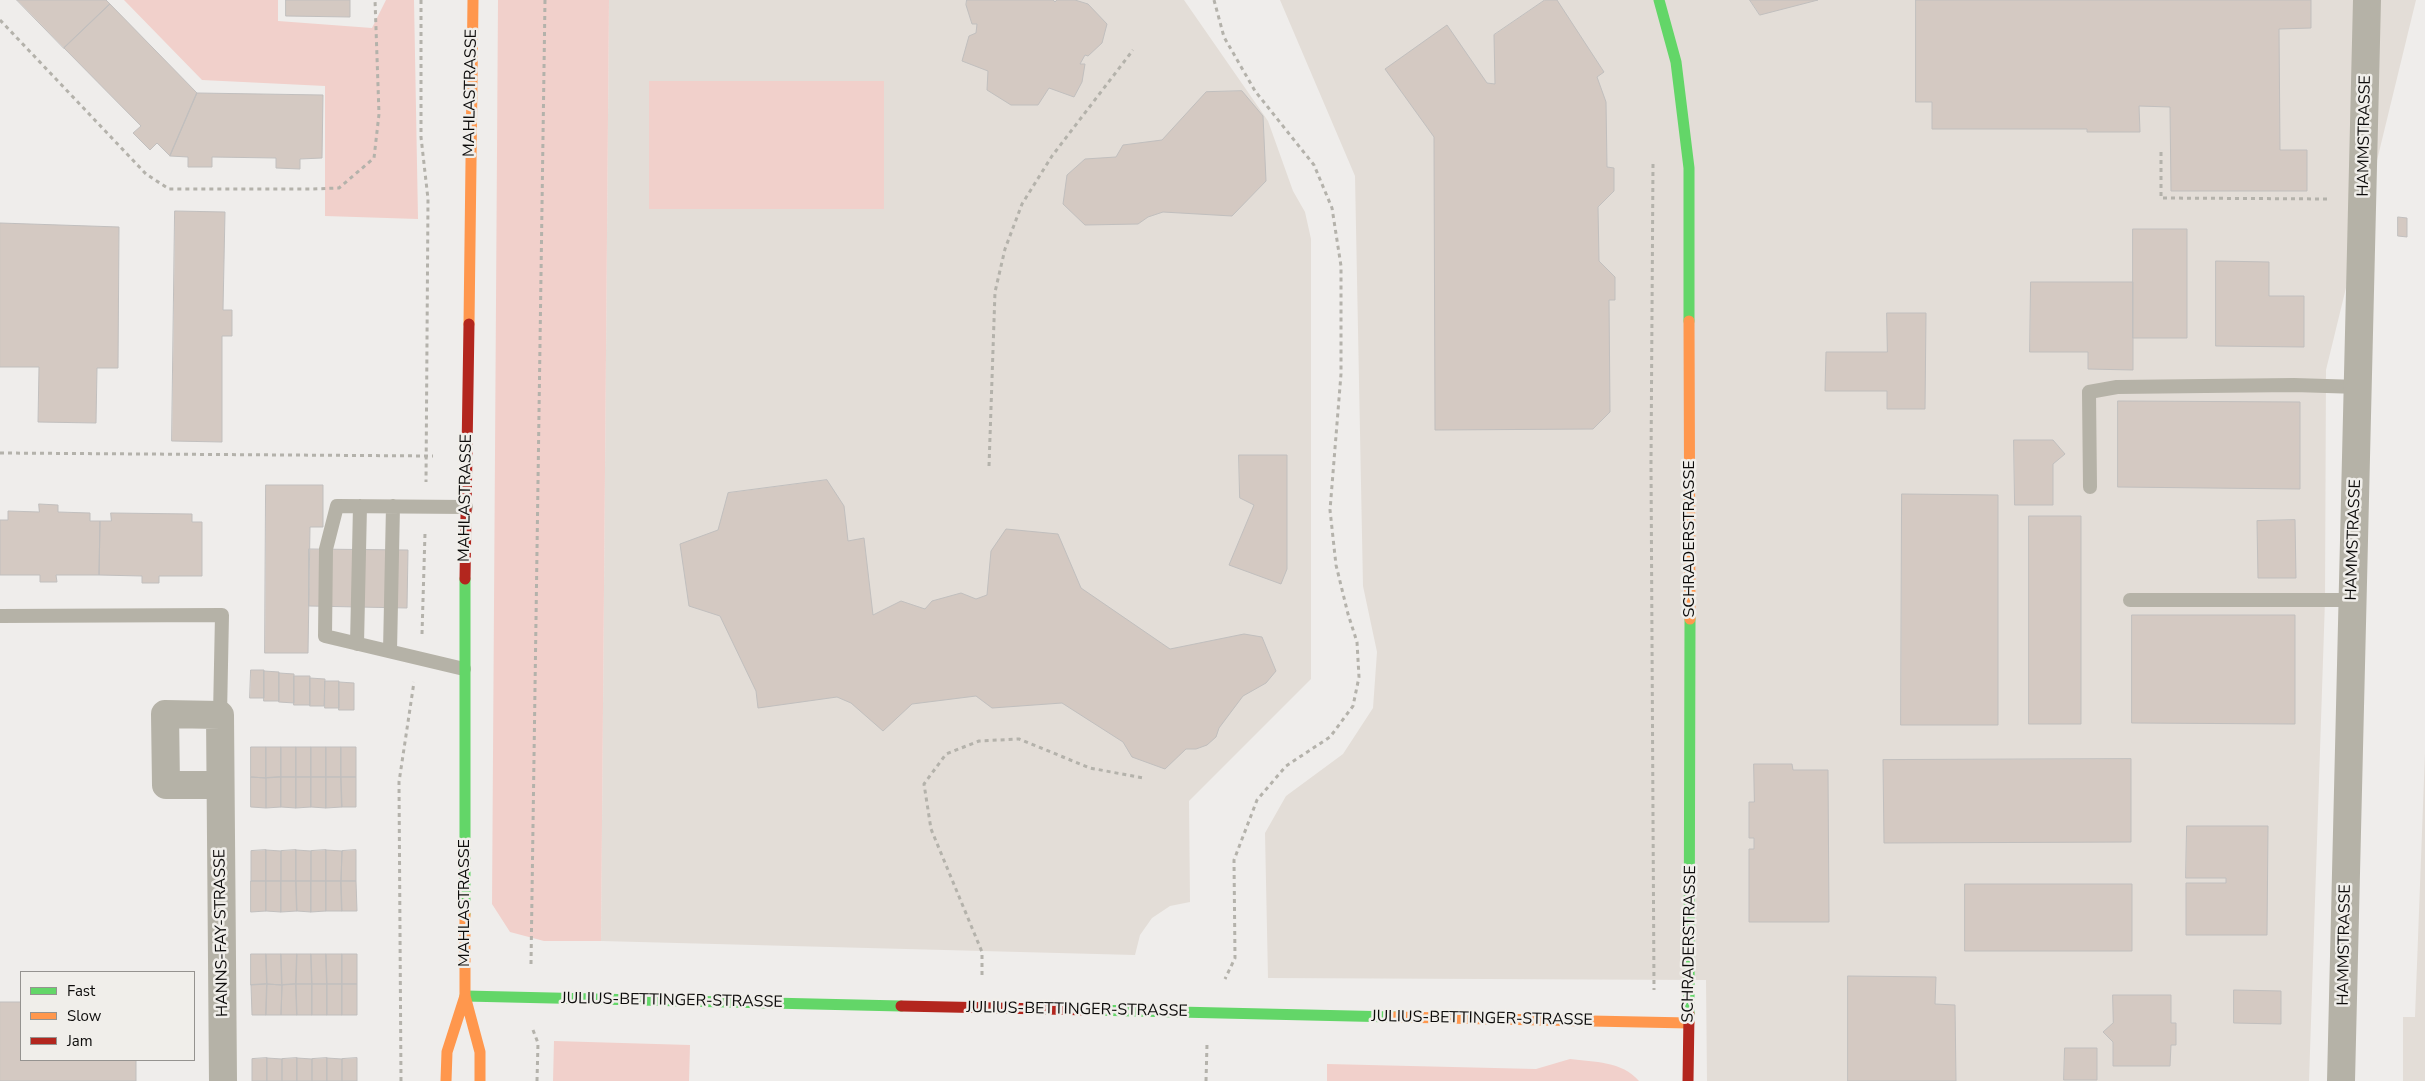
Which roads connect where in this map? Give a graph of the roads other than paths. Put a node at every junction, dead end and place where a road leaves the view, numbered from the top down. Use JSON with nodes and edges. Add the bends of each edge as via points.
{"nodes":[{"id":1,"x":472,"y":0,"type":"edge"},
{"id":2,"x":1659,"y":0,"type":"edge"},
{"id":3,"x":2367,"y":0,"type":"edge"},
{"id":4,"x":2359,"y":387,"type":"junction"},
{"id":5,"x":2090,"y":487,"type":"dead end"},
{"id":6,"x":360,"y":506,"type":"junction"},
{"id":7,"x":393,"y":506,"type":"junction"},
{"id":8,"x":466,"y":507,"type":"junction"},
{"id":9,"x":2130,"y":600,"type":"dead end"},
{"id":10,"x":2351,"y":600,"type":"junction"},
{"id":11,"x":0,"y":616,"type":"edge"},
{"id":12,"x":357,"y":644,"type":"junction"},
{"id":13,"x":390,"y":651,"type":"junction"},
{"id":14,"x":464,"y":669,"type":"junction"},
{"id":15,"x":220,"y":715,"type":"junction"},
{"id":16,"x":220,"y":785,"type":"junction"},
{"id":17,"x":465,"y":996,"type":"junction"},
{"id":18,"x":1689,"y":1023,"type":"junction"},
{"id":19,"x":223,"y":1081,"type":"edge"},
{"id":20,"x":446,"y":1081,"type":"edge"},
{"id":21,"x":480,"y":1081,"type":"edge"},
{"id":22,"x":1688,"y":1081,"type":"edge"},
{"id":23,"x":2341,"y":1081,"type":"edge"}],
"edges":[{"from":1,"to":8,"type":"street","name":"MAHLASTRASSE"},
{"from":2,"to":18,"type":"street","name":"SCHRADERSTRASSE","via":[[1676,62],[1689,168]]},
{"from":3,"to":4,"type":"street","name":"HAMMSTRASSE"},
{"from":4,"to":5,"type":"lane","via":[[2117,387],[2089,392]]},
{"from":4,"to":10,"type":"street","name":"HAMMSTRASSE"},
{"from":6,"to":7,"type":"lane"},
{"from":6,"to":12,"type":"lane"},
{"from":6,"to":12,"type":"lane","via":[[337,506],[326,549],[325,636]]},
{"from":7,"to":8,"type":"lane"},
{"from":7,"to":13,"type":"lane"},
{"from":8,"to":14,"type":"street","name":"MAHLASTRASSE"},
{"from":9,"to":10,"type":"lane"},
{"from":10,"to":23,"type":"street","name":"HAMMSTRASSE"},
{"from":11,"to":15,"type":"lane","via":[[222,615]]},
{"from":12,"to":13,"type":"lane"},
{"from":13,"to":14,"type":"lane"},
{"from":14,"to":17,"type":"street","name":"MAHLASTRASSE"},
{"from":15,"to":16,"type":"street","name":"HANNS-FAY-STRASSE"},
{"from":15,"to":16,"type":"street","via":[[165,714],[166,785]]},
{"from":16,"to":19,"type":"street","name":"HANNS-FAY-STRASSE"},
{"from":17,"to":18,"type":"street","name":"JULIUS-BETTINGER-STRASSE"},
{"from":17,"to":20,"type":"street","name":"MAHLASTRASSE","via":[[447,1052]]},
{"from":17,"to":21,"type":"street","name":"MAHLASTRASSE","via":[[480,1052]]},
{"from":18,"to":22,"type":"street","name":"SCHRADERSTRASSE"}]}
